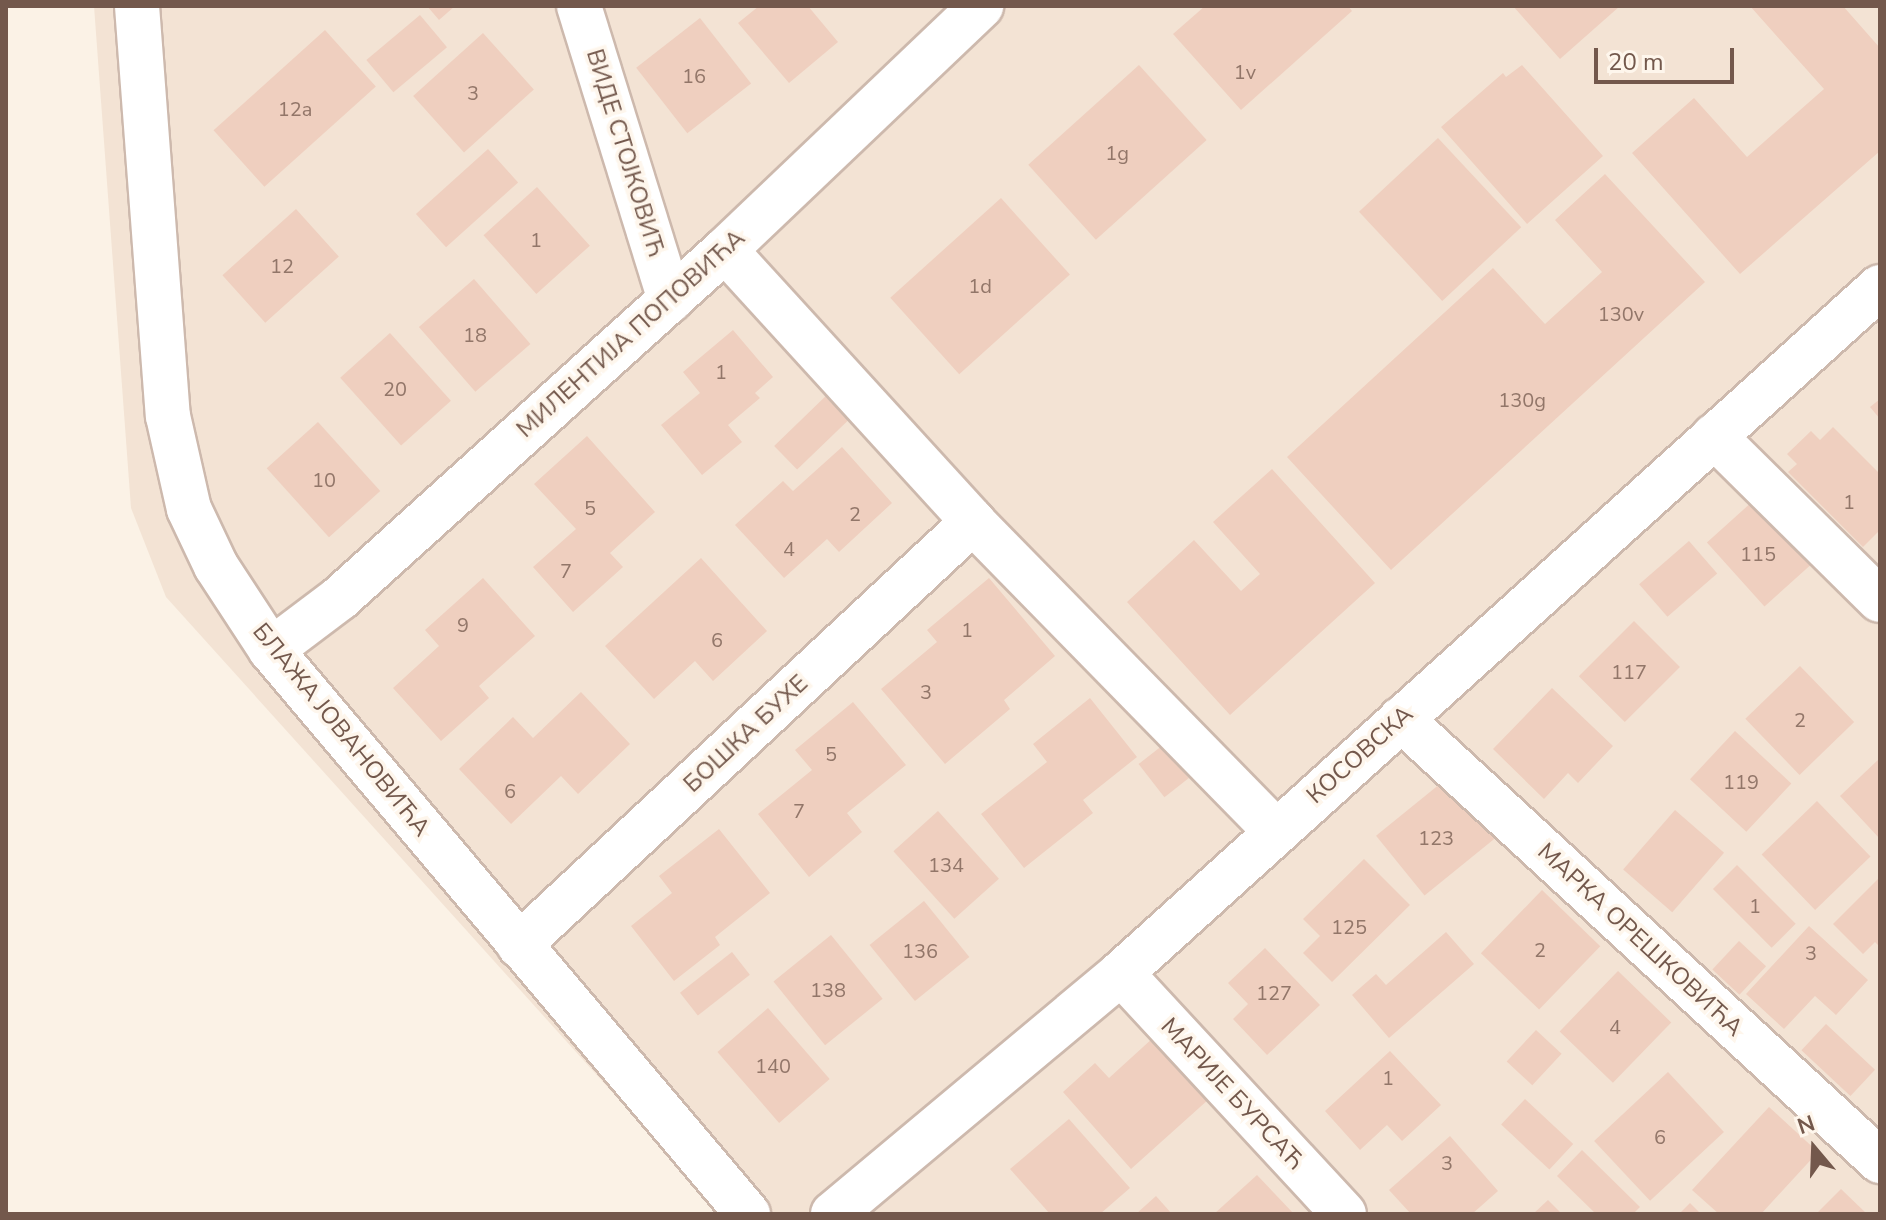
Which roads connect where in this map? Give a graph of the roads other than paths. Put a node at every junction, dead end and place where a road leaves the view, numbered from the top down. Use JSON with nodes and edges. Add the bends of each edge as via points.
{"nodes":[{"id":1,"x":137,"y":6,"type":"edge"},
{"id":2,"x":579,"y":6,"type":"edge"},
{"id":3,"x":981,"y":6,"type":"edge"},
{"id":4,"x":725,"y":250,"type":"junction"},
{"id":5,"x":1880,"y":287,"type":"edge"},
{"id":6,"x":670,"y":300,"type":"junction"},
{"id":7,"x":1714,"y":436,"type":"junction"},
{"id":8,"x":973,"y":522,"type":"junction"},
{"id":9,"x":1880,"y":600,"type":"edge"},
{"id":10,"x":271,"y":650,"type":"junction"},
{"id":11,"x":1401,"y":719,"type":"junction"},
{"id":12,"x":1276,"y":831,"type":"junction"},
{"id":13,"x":519,"y":945,"type":"junction"},
{"id":14,"x":1121,"y":973,"type":"junction"},
{"id":15,"x":1880,"y":1161,"type":"edge"},
{"id":16,"x":748,"y":1214,"type":"edge"},
{"id":17,"x":833,"y":1214,"type":"edge"},
{"id":18,"x":1344,"y":1214,"type":"edge"}],
"edges":[{"from":1,"to":10,"type":"street","name":"БЛАЖА ЈОВАНОВИЋА","via":[[166,385],[178,464],[189,509],[216,566]]},
{"from":2,"to":6,"type":"street","name":"ВИДЕ СТОЈКОВИЋ"},
{"from":3,"to":4,"type":"street","name":"МИЛЕНТИЈА ПОПОВИЋА"},
{"from":4,"to":6,"type":"street","name":"МИЛЕНТИЈА ПОПОВИЋА"},
{"from":4,"to":8,"type":"street"},
{"from":5,"to":7,"type":"street","name":"КОСОВСКА"},
{"from":6,"to":10,"type":"street","name":"МИЛЕНТИЈА ПОПОВИЋА","via":[[340,598]]},
{"from":7,"to":9,"type":"street"},
{"from":7,"to":11,"type":"street","name":"КОСОВСКА"},
{"from":8,"to":12,"type":"street"},
{"from":8,"to":13,"type":"street","name":"БОШКА БУХЕ"},
{"from":10,"to":13,"type":"street","name":"БЛАЖА ЈОВАНОВИЋА"},
{"from":11,"to":12,"type":"street","name":"КОСОВСКА"},
{"from":11,"to":15,"type":"street","name":"МАРКА ОРЕШКОВИЋА"},
{"from":12,"to":14,"type":"street","name":"КОСОВСКА"},
{"from":13,"to":16,"type":"street","name":"БЛАЖА ЈОВАНОВИЋА"},
{"from":14,"to":17,"type":"street","name":"КОСОВСКА"},
{"from":14,"to":18,"type":"street","name":"МАРИЈЕ БУРСАЋ"}]}
